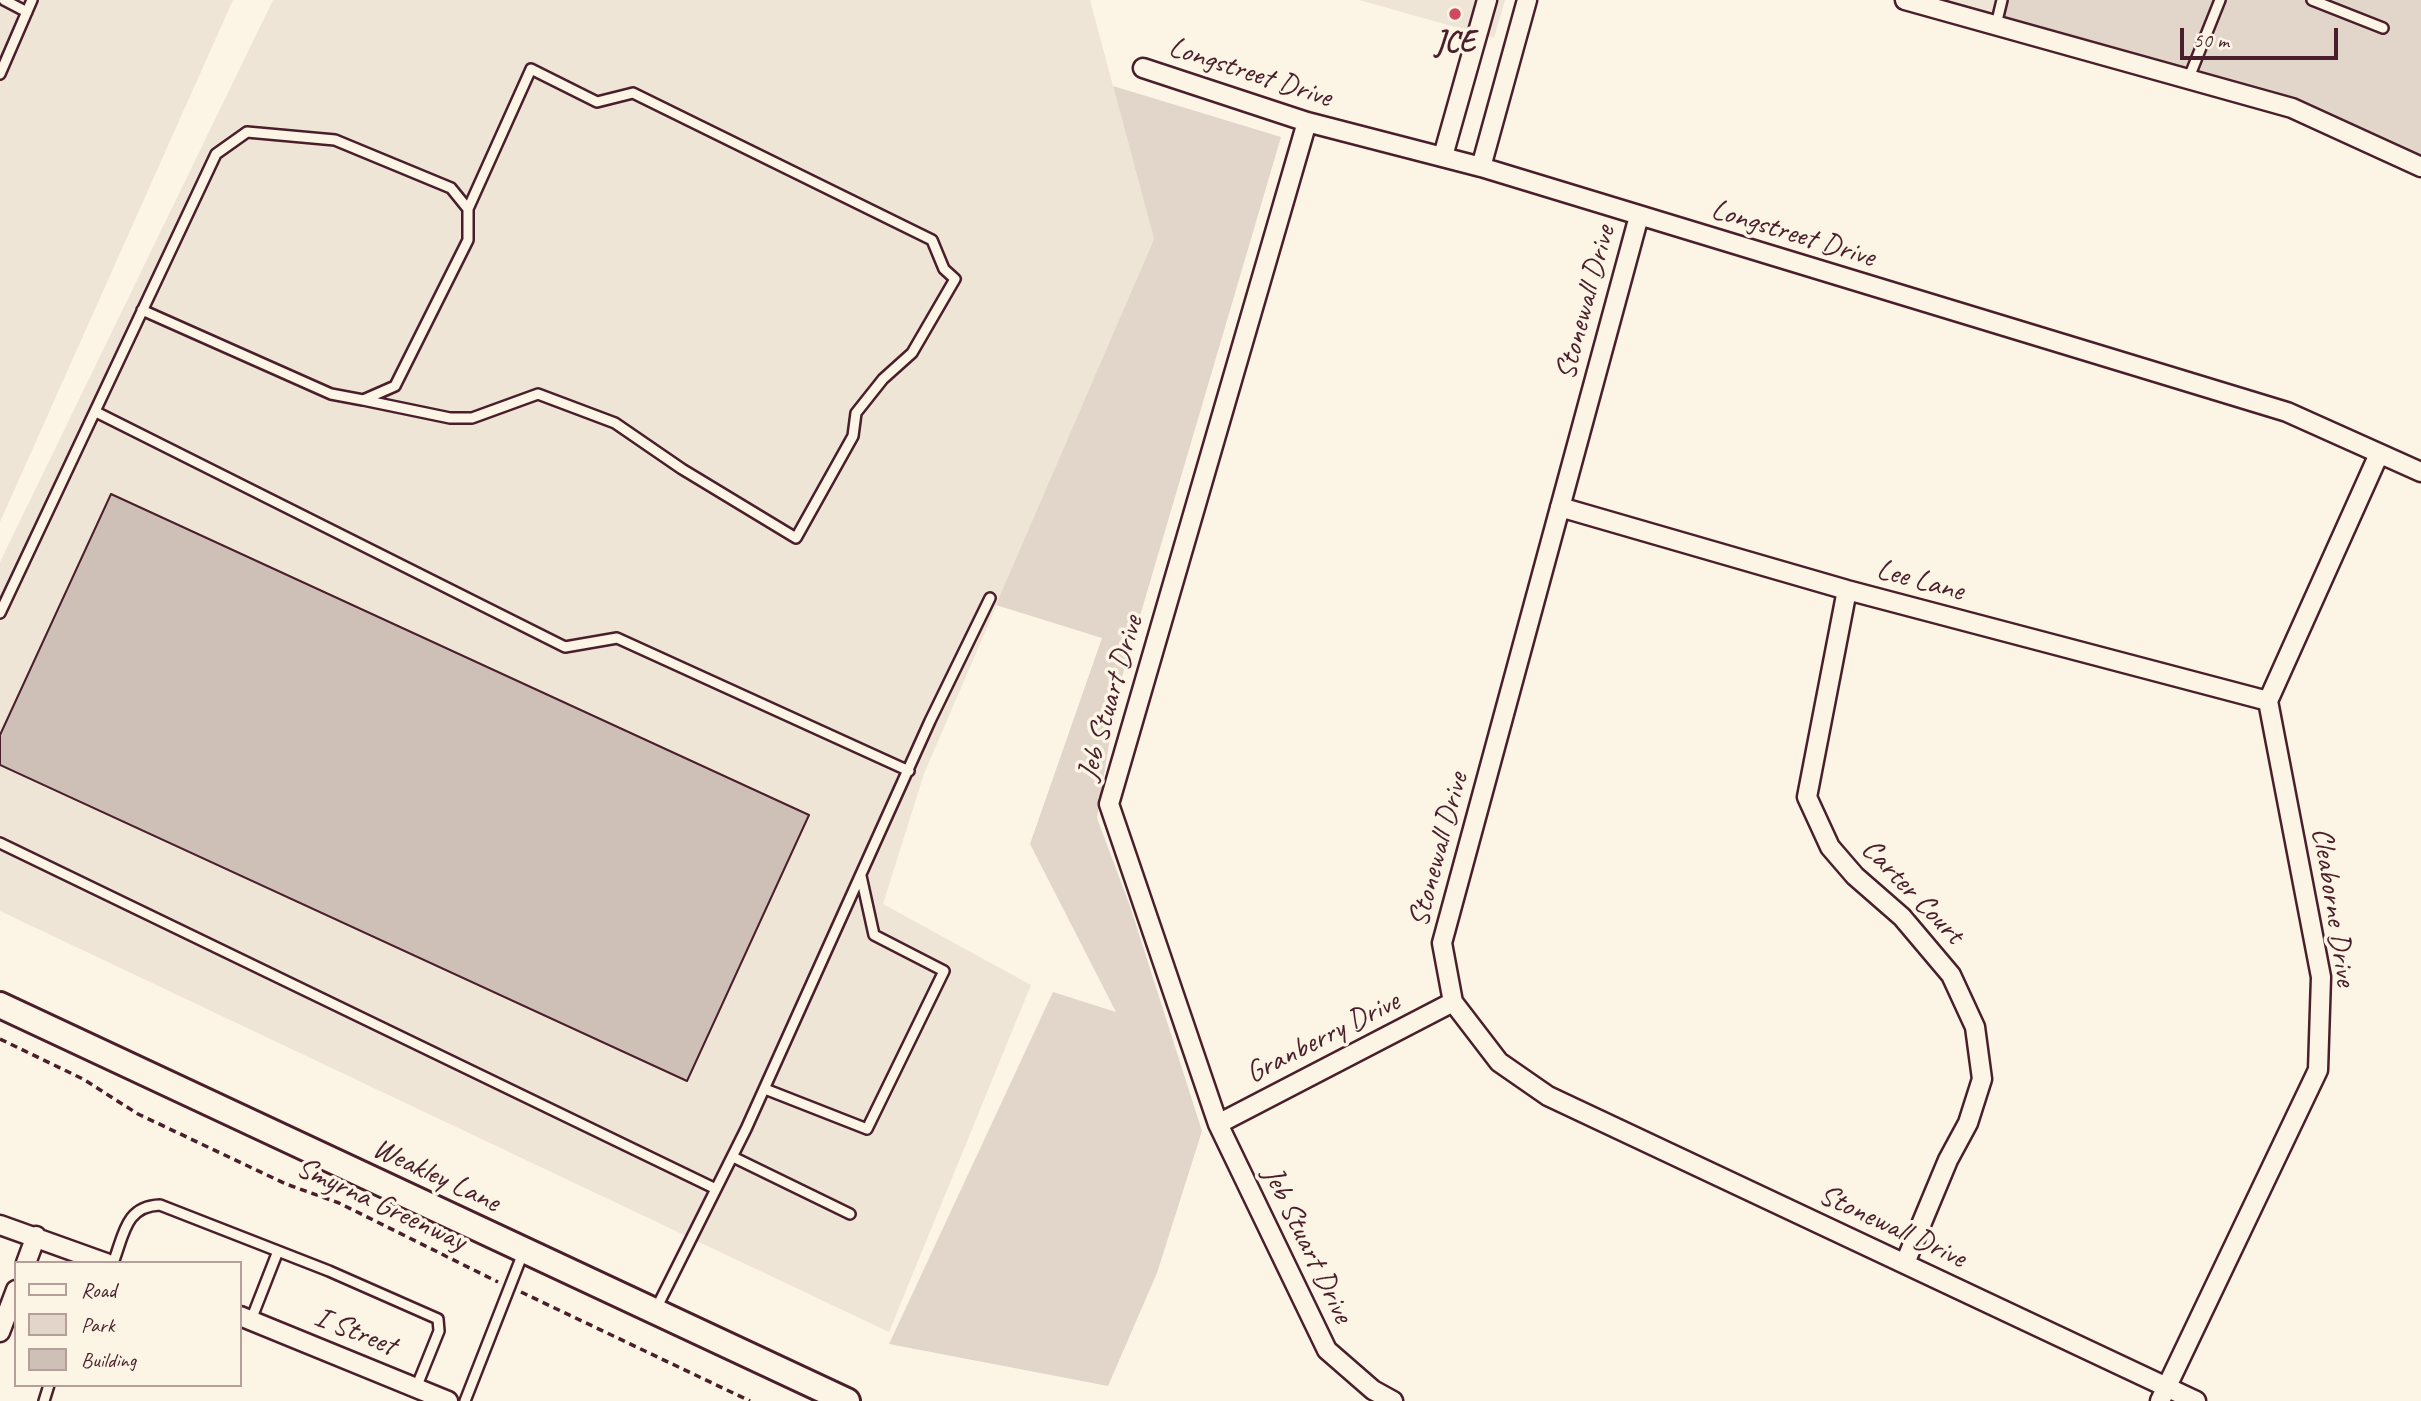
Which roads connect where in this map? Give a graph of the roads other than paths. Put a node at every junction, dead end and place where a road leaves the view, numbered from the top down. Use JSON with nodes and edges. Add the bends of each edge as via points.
{"nodes":[{"id":1,"x":4,"y":0,"type":"edge"},
{"id":2,"x":32,"y":0,"type":"edge"},
{"id":3,"x":1487,"y":0,"type":"edge"},
{"id":4,"x":1527,"y":0,"type":"edge"},
{"id":5,"x":1905,"y":0,"type":"edge"},
{"id":6,"x":2003,"y":0,"type":"edge"},
{"id":7,"x":2220,"y":0,"type":"edge"},
{"id":8,"x":2312,"y":0,"type":"edge"},
{"id":9,"x":27,"y":12,"type":"junction"},
{"id":10,"x":1996,"y":26,"type":"junction"},
{"id":11,"x":2383,"y":28,"type":"dead end"},
{"id":12,"x":1143,"y":68,"type":"dead end"},
{"id":13,"x":0,"y":74,"type":"edge"},
{"id":14,"x":2188,"y":80,"type":"junction"},
{"id":15,"x":1307,"y":122,"type":"junction"},
{"id":16,"x":1443,"y":156,"type":"junction"},
{"id":17,"x":1481,"y":167,"type":"junction"},
{"id":18,"x":2421,"y":167,"type":"edge"},
{"id":19,"x":468,"y":209,"type":"junction"},
{"id":20,"x":1639,"y":216,"type":"junction"},
{"id":21,"x":142,"y":310,"type":"junction"},
{"id":22,"x":363,"y":400,"type":"junction"},
{"id":23,"x":96,"y":412,"type":"junction"},
{"id":24,"x":2379,"y":454,"type":"junction"},
{"id":25,"x":2421,"y":472,"type":"edge"},
{"id":26,"x":1560,"y":507,"type":"junction"},
{"id":27,"x":1847,"y":590,"type":"junction"},
{"id":28,"x":990,"y":598,"type":"dead end"},
{"id":29,"x":0,"y":613,"type":"edge"},
{"id":30,"x":2268,"y":701,"type":"junction"},
{"id":31,"x":909,"y":771,"type":"junction"},
{"id":32,"x":0,"y":843,"type":"edge"},
{"id":33,"x":861,"y":876,"type":"junction"},
{"id":34,"x":1453,"y":1002,"type":"junction"},
{"id":35,"x":0,"y":1005,"type":"edge"},
{"id":36,"x":765,"y":1089,"type":"junction"},
{"id":37,"x":1218,"y":1124,"type":"junction"},
{"id":38,"x":733,"y":1157,"type":"junction"},
{"id":39,"x":716,"y":1189,"type":"junction"},
{"id":40,"x":850,"y":1214,"type":"dead end"},
{"id":41,"x":0,"y":1225,"type":"edge"},
{"id":42,"x":36,"y":1236,"type":"junction"},
{"id":43,"x":278,"y":1251,"type":"junction"},
{"id":44,"x":523,"y":1251,"type":"junction"},
{"id":45,"x":27,"y":1261,"type":"edge"},
{"id":46,"x":101,"y":1261,"type":"edge"},
{"id":47,"x":114,"y":1261,"type":"edge"},
{"id":48,"x":1905,"y":1263,"type":"junction"},
{"id":49,"x":14,"y":1298,"type":"edge"},
{"id":50,"x":655,"y":1310,"type":"junction"},
{"id":51,"x":245,"y":1318,"type":"edge"},
{"id":52,"x":7,"y":1327,"type":"edge"},
{"id":53,"x":416,"y":1388,"type":"junction"},
{"id":54,"x":2164,"y":1395,"type":"edge"},
{"id":55,"x":449,"y":1401,"type":"edge"},
{"id":56,"x":465,"y":1401,"type":"edge"},
{"id":57,"x":847,"y":1401,"type":"edge"},
{"id":58,"x":1393,"y":1401,"type":"edge"},
{"id":59,"x":2196,"y":1401,"type":"edge"}],
"edges":[{"from":1,"to":9,"type":"lane"},
{"from":2,"to":9,"type":"lane"},
{"from":3,"to":16,"type":"street"},
{"from":4,"to":17,"type":"street"},
{"from":5,"to":10,"type":"street"},
{"from":6,"to":10,"type":"lane"},
{"from":7,"to":14,"type":"lane"},
{"from":8,"to":11,"type":"lane"},
{"from":9,"to":13,"type":"lane"},
{"from":10,"to":14,"type":"street"},
{"from":12,"to":15,"type":"street","name":"Longstreet Drive"},
{"from":14,"to":18,"type":"street","via":[[2292,108]]},
{"from":15,"to":16,"type":"street","name":"Longstreet Drive"},
{"from":15,"to":37,"type":"street","name":"Jeb Stuart Drive","via":[[1109,804]]},
{"from":16,"to":17,"type":"street","name":"Longstreet Drive"},
{"from":17,"to":20,"type":"street","name":"Longstreet Drive"},
{"from":19,"to":21,"type":"lane","via":[[451,188],[335,140],[247,132],[216,154]]},
{"from":19,"to":22,"type":"lane","via":[[468,240],[395,386]]},
{"from":19,"to":22,"type":"lane","via":[[531,69],[597,102],[633,93],[932,240],[944,269],[955,279],[912,353],[856,413],[853,436],[796,538],[615,423],[538,394],[472,418],[450,418]]},
{"from":20,"to":24,"type":"street","name":"Longstreet Drive","via":[[2287,412]]},
{"from":20,"to":26,"type":"street","name":"Stonewall Drive"},
{"from":21,"to":22,"type":"lane","via":[[331,394]]},
{"from":21,"to":23,"type":"lane"},
{"from":23,"to":29,"type":"lane"},
{"from":23,"to":31,"type":"lane","via":[[565,647],[617,638]]},
{"from":24,"to":25,"type":"street","name":"Longstreet Drive"},
{"from":24,"to":30,"type":"street"},
{"from":26,"to":27,"type":"street","name":"Lee Lane"},
{"from":26,"to":34,"type":"street","name":"Stonewall Drive","via":[[1442,943]]},
{"from":27,"to":30,"type":"street","name":"Lee Lane"},
{"from":27,"to":48,"type":"street","name":"Carter Court","via":[[1807,797],[1830,847],[1902,917],[1951,975],[1975,1027],[1982,1079],[1968,1122]]},
{"from":28,"to":31,"type":"lane"},
{"from":30,"to":54,"type":"street","name":"Cleaborne Drive","via":[[2321,977],[2318,1070]]},
{"from":31,"to":33,"type":"lane"},
{"from":32,"to":39,"type":"lane"},
{"from":33,"to":36,"type":"lane"},
{"from":33,"to":36,"type":"lane","via":[[874,935],[944,971],[867,1129]]},
{"from":34,"to":37,"type":"street","name":"Granberry Drive"},
{"from":34,"to":48,"type":"street","name":"Stonewall Drive","via":[[1499,1062],[1548,1096]]},
{"from":35,"to":44,"type":"main road","name":"Weakley Lane"},
{"from":36,"to":38,"type":"lane"},
{"from":37,"to":58,"type":"street","name":"Jeb Stuart Drive","via":[[1327,1350],[1373,1390]]},
{"from":38,"to":39,"type":"lane"},
{"from":38,"to":40,"type":"lane"},
{"from":39,"to":50,"type":"lane"},
{"from":41,"to":42,"type":"street"},
{"from":42,"to":45,"type":"street"},
{"from":42,"to":46,"type":"street"},
{"from":43,"to":47,"type":"lane","via":[[160,1205],[144,1205],[132,1213]]},
{"from":43,"to":51,"type":"lane"},
{"from":43,"to":53,"type":"lane","via":[[438,1319],[439,1331]]},
{"from":44,"to":50,"type":"main road","name":"Weakley Lane"},
{"from":44,"to":56,"type":"lane"},
{"from":48,"to":54,"type":"street","name":"Stonewall Drive"},
{"from":49,"to":52,"type":"street"},
{"from":50,"to":57,"type":"main road","name":"Weakley Lane"},
{"from":51,"to":53,"type":"street","name":"I Street"},
{"from":53,"to":55,"type":"street","name":"I Street"},
{"from":54,"to":59,"type":"street","name":"Stonewall Drive"}]}
